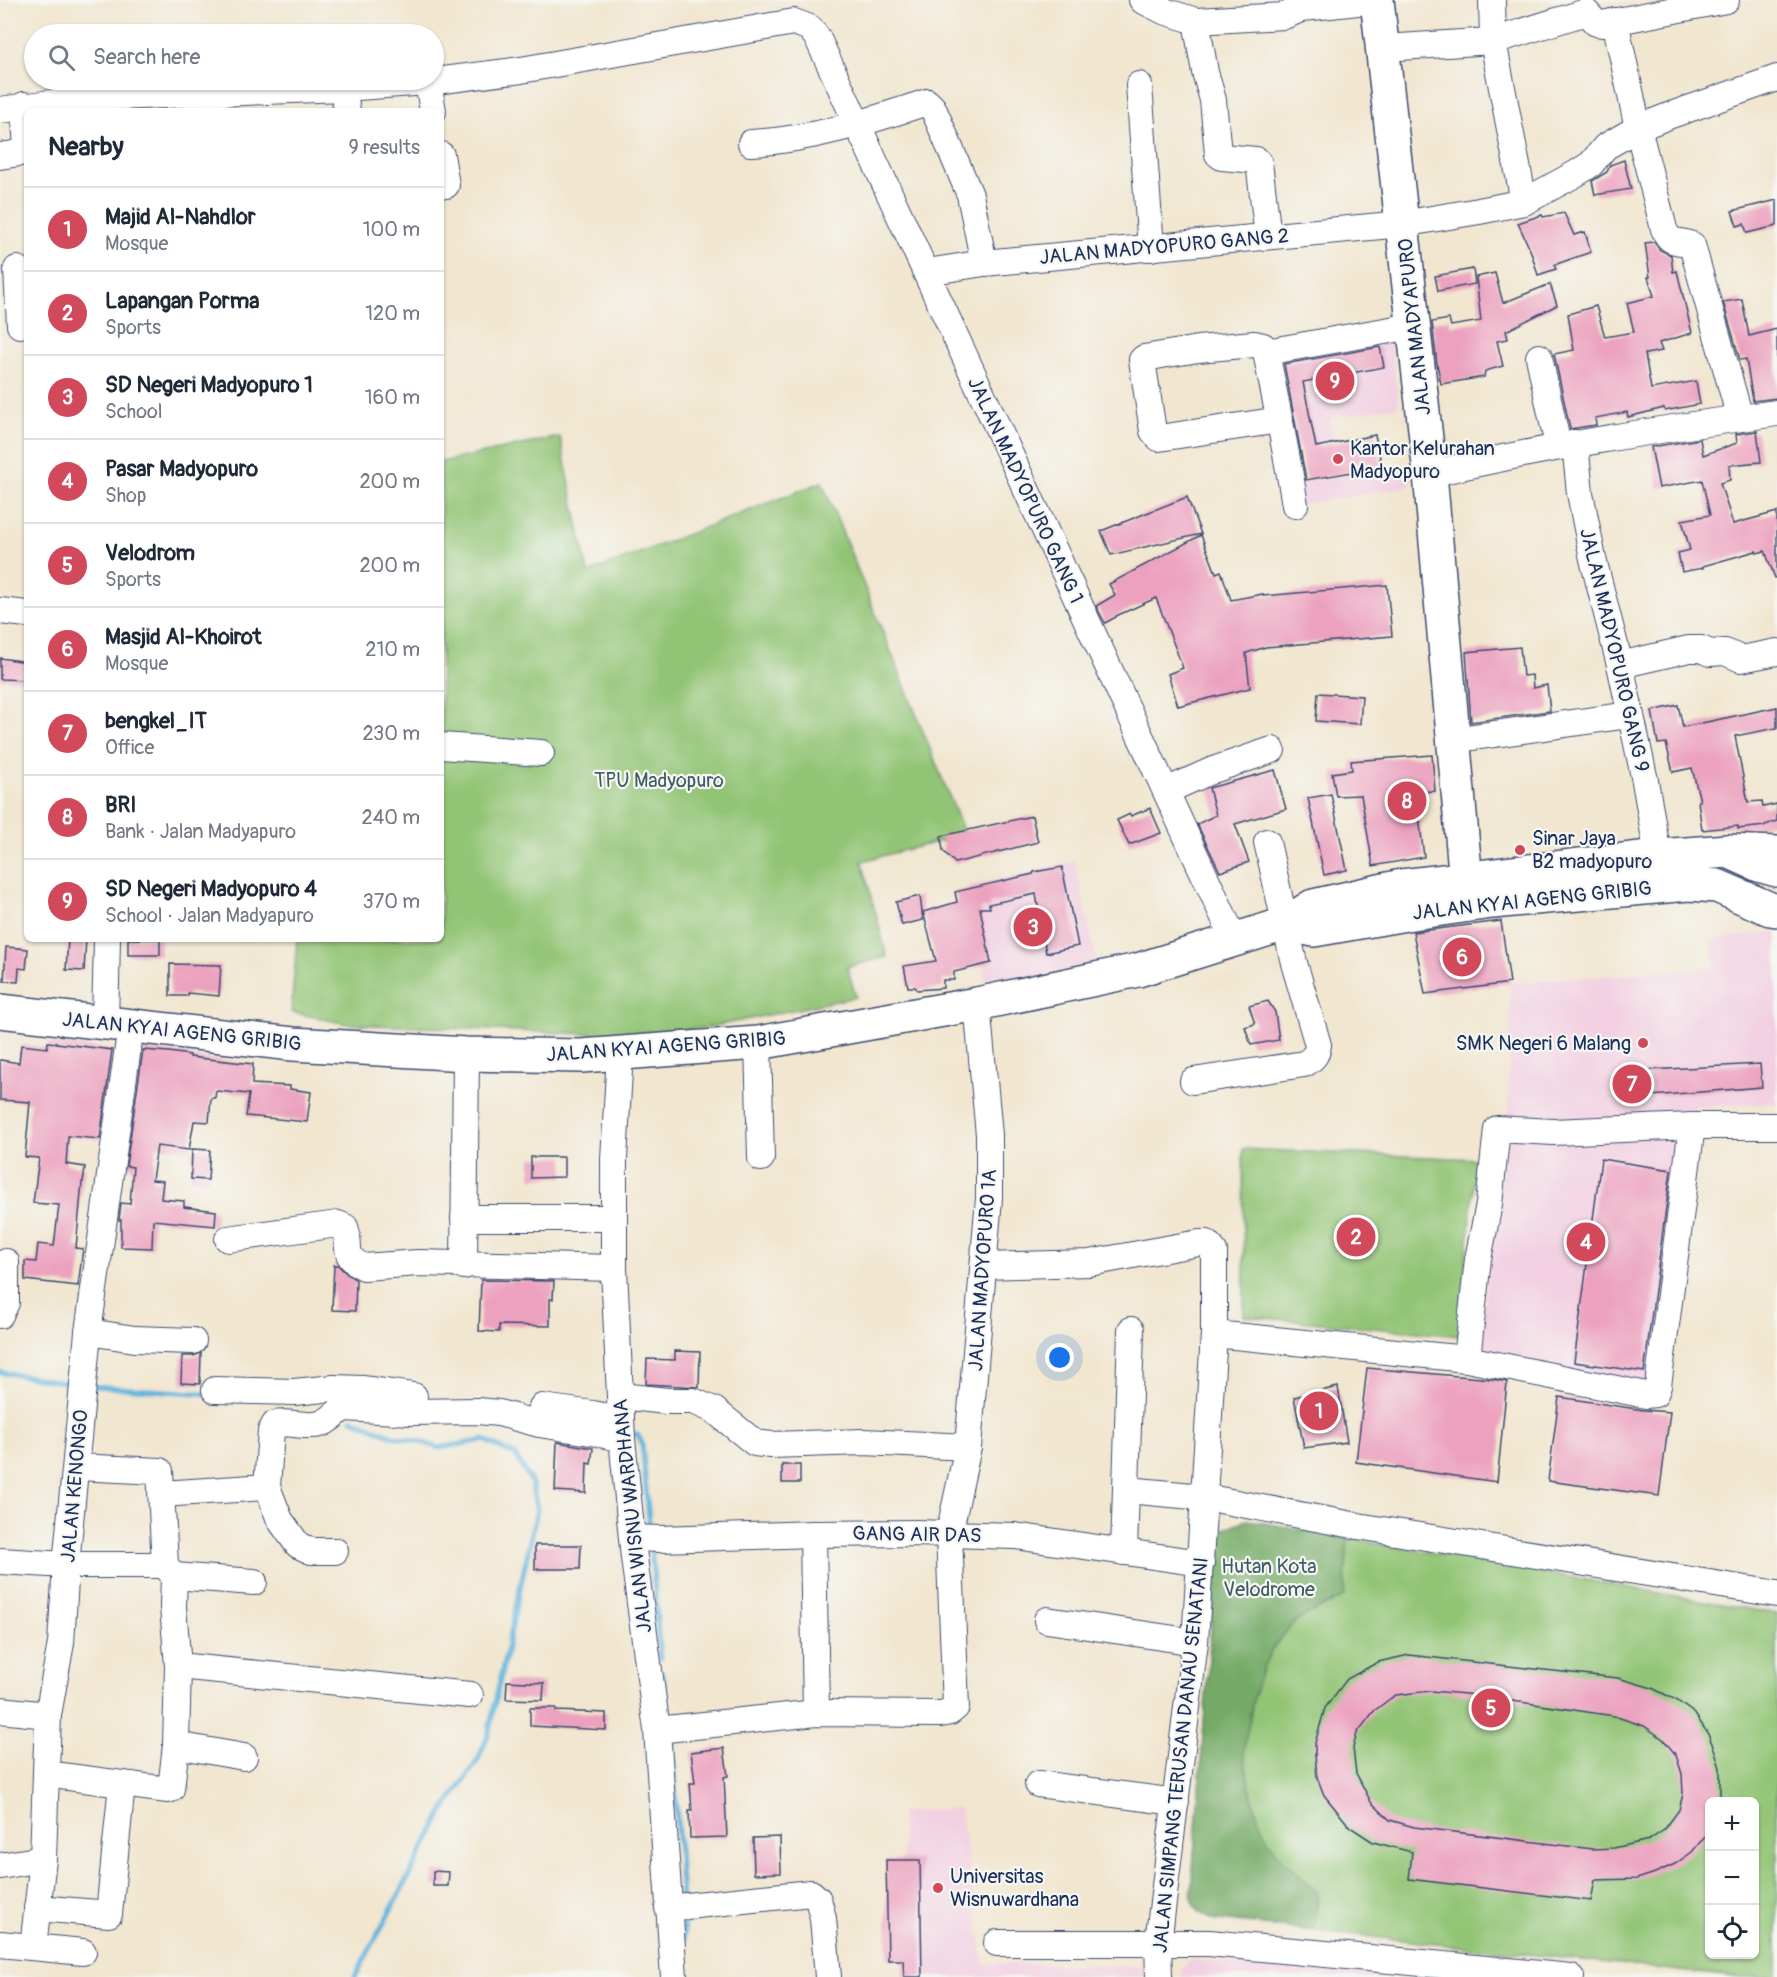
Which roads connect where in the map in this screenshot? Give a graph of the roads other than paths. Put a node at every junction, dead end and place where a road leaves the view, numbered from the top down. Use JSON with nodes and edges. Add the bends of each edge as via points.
{"nodes":[{"id":1,"x":1142,"y":0,"type":"edge"},
{"id":2,"x":1377,"y":0,"type":"edge"},
{"id":3,"x":1492,"y":0,"type":"edge"},
{"id":4,"x":1726,"y":0,"type":"edge"},
{"id":5,"x":1196,"y":21,"type":"junction"},
{"id":6,"x":1615,"y":21,"type":"junction"},
{"id":7,"x":1493,"y":41,"type":"junction"},
{"id":8,"x":1384,"y":48,"type":"junction"},
{"id":9,"x":1777,"y":78,"type":"edge"},
{"id":10,"x":444,"y":80,"type":"edge"},
{"id":11,"x":1139,"y":86,"type":"dead end"},
{"id":12,"x":389,"y":90,"type":"edge"},
{"id":13,"x":429,"y":90,"type":"edge"},
{"id":14,"x":345,"y":99,"type":"edge"},
{"id":15,"x":306,"y":100,"type":"edge"},
{"id":16,"x":179,"y":103,"type":"edge"},
{"id":17,"x":12,"y":108,"type":"edge"},
{"id":18,"x":432,"y":108,"type":"edge"},
{"id":19,"x":858,"y":124,"type":"junction"},
{"id":20,"x":1638,"y":128,"type":"junction"},
{"id":21,"x":24,"y":142,"type":"edge"},
{"id":22,"x":751,"y":143,"type":"dead end"},
{"id":23,"x":24,"y":152,"type":"edge"},
{"id":24,"x":0,"y":156,"type":"edge"},
{"id":25,"x":444,"y":173,"type":"edge"},
{"id":26,"x":446,"y":185,"type":"dead end"},
{"id":27,"x":1524,"y":202,"type":"junction"},
{"id":28,"x":1402,"y":224,"type":"junction"},
{"id":29,"x":1268,"y":236,"type":"junction"},
{"id":30,"x":1151,"y":248,"type":"junction"},
{"id":31,"x":984,"y":263,"type":"junction"},
{"id":32,"x":15,"y":269,"type":"edge"},
{"id":33,"x":927,"y":272,"type":"junction"},
{"id":34,"x":16,"y":325,"type":"edge"},
{"id":35,"x":1413,"y":326,"type":"junction"},
{"id":36,"x":1266,"y":352,"type":"junction"},
{"id":37,"x":1539,"y":357,"type":"dead end"},
{"id":38,"x":1777,"y":413,"type":"edge"},
{"id":39,"x":1740,"y":418,"type":"junction"},
{"id":40,"x":1280,"y":420,"type":"junction"},
{"id":41,"x":1566,"y":445,"type":"junction"},
{"id":42,"x":1430,"y":474,"type":"junction"},
{"id":43,"x":1295,"y":505,"type":"dead end"},
{"id":44,"x":0,"y":611,"type":"edge"},
{"id":45,"x":24,"y":614,"type":"edge"},
{"id":46,"x":1777,"y":652,"type":"edge"},
{"id":47,"x":1620,"y":665,"type":"junction"},
{"id":48,"x":1629,"y":715,"type":"junction"},
{"id":49,"x":444,"y":746,"type":"edge"},
{"id":50,"x":1272,"y":750,"type":"dead end"},
{"id":51,"x":1453,"y":750,"type":"junction"},
{"id":52,"x":541,"y":753,"type":"dead end"},
{"id":53,"x":1166,"y":791,"type":"junction"},
{"id":54,"x":1777,"y":841,"type":"edge"},
{"id":55,"x":1267,"y":842,"type":"dead end"},
{"id":56,"x":1728,"y":851,"type":"junction"},
{"id":57,"x":1777,"y":853,"type":"edge"},
{"id":58,"x":1658,"y":856,"type":"junction"},
{"id":59,"x":1777,"y":870,"type":"edge"},
{"id":60,"x":1479,"y":890,"type":"junction"},
{"id":61,"x":1777,"y":910,"type":"edge"},
{"id":62,"x":1285,"y":924,"type":"junction"},
{"id":63,"x":1232,"y":940,"type":"junction"},
{"id":64,"x":107,"y":942,"type":"edge"},
{"id":65,"x":977,"y":1004,"type":"junction"},
{"id":66,"x":0,"y":1011,"type":"edge"},
{"id":67,"x":118,"y":1025,"type":"junction"},
{"id":68,"x":758,"y":1043,"type":"junction"},
{"id":69,"x":620,"y":1053,"type":"junction"},
{"id":70,"x":466,"y":1054,"type":"junction"},
{"id":71,"x":1193,"y":1081,"type":"dead end"},
{"id":72,"x":1692,"y":1126,"type":"junction"},
{"id":73,"x":1777,"y":1126,"type":"edge"},
{"id":74,"x":761,"y":1158,"type":"dead end"},
{"id":75,"x":464,"y":1218,"type":"junction"},
{"id":76,"x":614,"y":1218,"type":"junction"},
{"id":77,"x":228,"y":1239,"type":"dead end"},
{"id":78,"x":6,"y":1262,"type":"dead end"},
{"id":79,"x":464,"y":1266,"type":"junction"},
{"id":80,"x":985,"y":1266,"type":"junction"},
{"id":81,"x":614,"y":1268,"type":"junction"},
{"id":82,"x":0,"y":1314,"type":"edge"},
{"id":83,"x":1131,"y":1330,"type":"dead end"},
{"id":84,"x":88,"y":1332,"type":"junction"},
{"id":85,"x":1214,"y":1334,"type":"junction"},
{"id":86,"x":193,"y":1341,"type":"dead end"},
{"id":87,"x":1467,"y":1359,"type":"junction"},
{"id":88,"x":215,"y":1390,"type":"dead end"},
{"id":89,"x":341,"y":1402,"type":"junction"},
{"id":90,"x":622,"y":1423,"type":"junction"},
{"id":91,"x":968,"y":1447,"type":"junction"},
{"id":92,"x":76,"y":1467,"type":"junction"},
{"id":93,"x":267,"y":1487,"type":"junction"},
{"id":94,"x":1127,"y":1490,"type":"junction"},
{"id":95,"x":162,"y":1494,"type":"junction"},
{"id":96,"x":1204,"y":1497,"type":"junction"},
{"id":97,"x":813,"y":1534,"type":"junction"},
{"id":98,"x":949,"y":1534,"type":"junction"},
{"id":99,"x":646,"y":1538,"type":"junction"},
{"id":100,"x":335,"y":1551,"type":"dead end"},
{"id":101,"x":1124,"y":1552,"type":"junction"},
{"id":102,"x":0,"y":1561,"type":"edge"},
{"id":103,"x":1201,"y":1563,"type":"junction"},
{"id":104,"x":66,"y":1565,"type":"junction"},
{"id":105,"x":170,"y":1571,"type":"junction"},
{"id":106,"x":254,"y":1582,"type":"dead end"},
{"id":107,"x":1777,"y":1594,"type":"edge"},
{"id":108,"x":1047,"y":1620,"type":"dead end"},
{"id":109,"x":1196,"y":1642,"type":"junction"},
{"id":110,"x":178,"y":1666,"type":"junction"},
{"id":111,"x":470,"y":1695,"type":"dead end"},
{"id":112,"x":0,"y":1710,"type":"edge"},
{"id":113,"x":816,"y":1713,"type":"junction"},
{"id":114,"x":48,"y":1715,"type":"junction"},
{"id":115,"x":657,"y":1730,"type":"junction"},
{"id":116,"x":176,"y":1745,"type":"junction"},
{"id":117,"x":244,"y":1757,"type":"dead end"},
{"id":118,"x":46,"y":1774,"type":"junction"},
{"id":119,"x":123,"y":1784,"type":"junction"},
{"id":120,"x":1038,"y":1784,"type":"dead end"},
{"id":121,"x":1176,"y":1802,"type":"junction"},
{"id":122,"x":43,"y":1859,"type":"junction"},
{"id":123,"x":0,"y":1866,"type":"edge"},
{"id":124,"x":678,"y":1907,"type":"junction"},
{"id":125,"x":37,"y":1908,"type":"junction"},
{"id":126,"x":997,"y":1943,"type":"dead end"},
{"id":127,"x":1158,"y":1943,"type":"junction"},
{"id":128,"x":0,"y":1944,"type":"edge"},
{"id":129,"x":33,"y":1947,"type":"junction"},
{"id":130,"x":83,"y":1952,"type":"dead end"},
{"id":131,"x":674,"y":1977,"type":"edge"},
{"id":132,"x":828,"y":1977,"type":"edge"},
{"id":133,"x":1159,"y":1977,"type":"edge"},
{"id":134,"x":1571,"y":1977,"type":"edge"}],
"edges":[{"from":1,"to":5,"type":"street"},
{"from":2,"to":5,"type":"street","via":[[1303,8],[1284,16]]},
{"from":2,"to":8,"type":"main road","name":"JALAN MADYAPURO"},
{"from":3,"to":7,"type":"street"},
{"from":4,"to":6,"type":"street"},
{"from":5,"to":29,"type":"street","via":[[1213,100],[1218,154],[1259,163]]},
{"from":6,"to":7,"type":"street","via":[[1596,23],[1586,12]]},
{"from":6,"to":20,"type":"street"},
{"from":7,"to":8,"type":"street"},
{"from":7,"to":27,"type":"street"},
{"from":8,"to":28,"type":"main road","name":"JALAN MADYAPURO"},
{"from":9,"to":20,"type":"street","name":"JALAN MADYOPURO GANG 2"},
{"from":10,"to":19,"type":"street","name":"JALAN MADYOPURO GANG 1","via":[[794,22],[810,28],[818,39]]},
{"from":11,"to":30,"type":"street"},
{"from":12,"to":14,"type":"street"},
{"from":13,"to":18,"type":"street"},
{"from":14,"to":15,"type":"street"},
{"from":15,"to":16,"type":"street"},
{"from":16,"to":17,"type":"street","via":[[88,98]]},
{"from":17,"to":21,"type":"street"},
{"from":19,"to":22,"type":"street"},
{"from":19,"to":31,"type":"street","via":[[927,102],[933,108],[970,195]]},
{"from":19,"to":33,"type":"street","name":"JALAN MADYOPURO GANG 1"},
{"from":20,"to":27,"type":"street","name":"JALAN MADYOPURO GANG 2","via":[[1605,147],[1577,173]]},
{"from":20,"to":39,"type":"street","via":[[1667,236],[1692,247]]},
{"from":23,"to":24,"type":"street"},
{"from":25,"to":26,"type":"street"},
{"from":27,"to":28,"type":"street","name":"JALAN MADYOPURO GANG 2"},
{"from":28,"to":29,"type":"street","name":"JALAN MADYOPURO GANG 2"},
{"from":28,"to":35,"type":"main road","name":"JALAN MADYAPURO"},
{"from":29,"to":30,"type":"street","name":"JALAN MADYOPURO GANG 2"},
{"from":30,"to":31,"type":"street","name":"JALAN MADYOPURO GANG 2"},
{"from":31,"to":33,"type":"street","name":"JALAN MADYOPURO GANG 2"},
{"from":32,"to":34,"type":"street"},
{"from":33,"to":53,"type":"street","name":"JALAN MADYOPURO GANG 1"},
{"from":35,"to":36,"type":"street"},
{"from":35,"to":42,"type":"main road","name":"JALAN MADYAPURO"},
{"from":36,"to":40,"type":"street"},
{"from":36,"to":40,"type":"street","via":[[1263,346],[1254,344],[1144,358],[1153,431],[1158,438]]},
{"from":37,"to":41,"type":"street","name":"JALAN MADYOPURO GANG 9"},
{"from":38,"to":39,"type":"street"},
{"from":39,"to":41,"type":"street"},
{"from":40,"to":43,"type":"street"},
{"from":41,"to":42,"type":"street"},
{"from":41,"to":47,"type":"street","name":"JALAN MADYOPURO GANG 9"},
{"from":42,"to":51,"type":"main road","name":"JALAN MADYAPURO"},
{"from":44,"to":45,"type":"street"},
{"from":46,"to":47,"type":"street","via":[[1740,659],[1725,652],[1689,649]]},
{"from":47,"to":48,"type":"street","name":"JALAN MADYOPURO GANG 9"},
{"from":48,"to":51,"type":"street"},
{"from":48,"to":58,"type":"street","name":"JALAN MADYOPURO GANG 9"},
{"from":49,"to":52,"type":"street"},
{"from":50,"to":53,"type":"street"},
{"from":51,"to":60,"type":"main road","name":"JALAN MADYAPURO"},
{"from":53,"to":63,"type":"street","name":"JALAN MADYOPURO GANG 1"},
{"from":54,"to":56,"type":"street","via":[[1742,844]]},
{"from":55,"to":62,"type":"street"},
{"from":56,"to":57,"type":"main road"},
{"from":56,"to":58,"type":"main road","name":"JALAN KYAI AGENG GRIBIG"},
{"from":56,"to":59,"type":"main road","name":"JALAN KYAI AGENG GRIBIG"},
{"from":58,"to":60,"type":"main road","name":"JALAN KYAI AGENG GRIBIG"},
{"from":60,"to":61,"type":"main road","name":"JALAN KYAI AGENG GRIBIG","via":[[1688,884],[1717,886]]},
{"from":60,"to":62,"type":"main road","name":"JALAN KYAI AGENG GRIBIG","via":[[1314,930]]},
{"from":62,"to":63,"type":"main road","name":"JALAN KYAI AGENG GRIBIG"},
{"from":62,"to":71,"type":"street","via":[[1317,1053],[1304,1064]]},
{"from":63,"to":65,"type":"main road","name":"JALAN KYAI AGENG GRIBIG","via":[[1045,998]]},
{"from":64,"to":67,"type":"street","name":"JALAN KENONGO"},
{"from":65,"to":68,"type":"main road","name":"JALAN KYAI AGENG GRIBIG"},
{"from":65,"to":80,"type":"street","name":"JALAN MADYOPURO 1A","via":[[989,1135]]},
{"from":66,"to":67,"type":"main road","name":"JALAN KYAI AGENG GRIBIG"},
{"from":67,"to":70,"type":"main road","name":"JALAN KYAI AGENG GRIBIG","via":[[294,1044]]},
{"from":67,"to":84,"type":"street","name":"JALAN KENONGO"},
{"from":68,"to":69,"type":"main road","name":"JALAN KYAI AGENG GRIBIG"},
{"from":68,"to":74,"type":"street"},
{"from":69,"to":70,"type":"main road","name":"JALAN KYAI AGENG GRIBIG"},
{"from":69,"to":76,"type":"street","name":"JALAN WISNU WARDHANA"},
{"from":70,"to":75,"type":"street"},
{"from":72,"to":73,"type":"street"},
{"from":72,"to":87,"type":"street","via":[[1552,1132],[1497,1129]]},
{"from":72,"to":87,"type":"street","via":[[1655,1394]]},
{"from":75,"to":76,"type":"street"},
{"from":75,"to":79,"type":"street"},
{"from":76,"to":81,"type":"street","name":"JALAN WISNU WARDHANA"},
{"from":77,"to":79,"type":"street","via":[[338,1224],[345,1227],[348,1253],[364,1268],[418,1263]]},
{"from":78,"to":82,"type":"street","via":[[6,1303]]},
{"from":79,"to":81,"type":"street"},
{"from":80,"to":85,"type":"street","name":"JALAN SIMPANG TERUSAN DANAU SENATANI","via":[[1089,1263],[1207,1243],[1214,1251]]},
{"from":80,"to":91,"type":"street","name":"JALAN MADYOPURO 1A"},
{"from":81,"to":90,"type":"street","name":"JALAN WISNU WARDHANA"},
{"from":83,"to":94,"type":"street"},
{"from":84,"to":86,"type":"street"},
{"from":84,"to":92,"type":"street","name":"JALAN KENONGO"},
{"from":85,"to":87,"type":"street"},
{"from":85,"to":96,"type":"street","name":"JALAN SIMPANG TERUSAN DANAU SENATANI"},
{"from":88,"to":89,"type":"street","via":[[294,1392]]},
{"from":89,"to":90,"type":"street","via":[[412,1412],[478,1411],[540,1416],[597,1433]]},
{"from":89,"to":93,"type":"street","via":[[330,1420],[321,1424],[275,1424],[271,1431]]},
{"from":90,"to":91,"type":"street","via":[[667,1401],[693,1401],[714,1410],[755,1443],[864,1442]]},
{"from":90,"to":99,"type":"street","name":"JALAN WISNU WARDHANA"},
{"from":91,"to":98,"type":"street","name":"JALAN MADYOPURO 1A"},
{"from":92,"to":95,"type":"street","via":[[160,1471]]},
{"from":92,"to":104,"type":"street","name":"JALAN KENONGO"},
{"from":93,"to":95,"type":"street"},
{"from":93,"to":100,"type":"street","via":[[280,1520],[298,1545],[311,1551]]},
{"from":94,"to":96,"type":"street"},
{"from":94,"to":101,"type":"street"},
{"from":95,"to":105,"type":"street"},
{"from":96,"to":103,"type":"street","name":"JALAN SIMPANG TERUSAN DANAU SENATANI"},
{"from":96,"to":107,"type":"street"},
{"from":97,"to":98,"type":"street","name":"GANG AIR DAS"},
{"from":97,"to":99,"type":"street","name":"GANG AIR DAS"},
{"from":97,"to":113,"type":"street"},
{"from":98,"to":101,"type":"street","name":"GANG AIR DAS","via":[[1015,1536]]},
{"from":98,"to":113,"type":"street","name":"JALAN MADYOPURO 1A","via":[[954,1710],[940,1714]]},
{"from":99,"to":115,"type":"street","name":"JALAN WISNU WARDHANA"},
{"from":101,"to":103,"type":"street","name":"GANG AIR DAS"},
{"from":102,"to":104,"type":"street"},
{"from":103,"to":109,"type":"street","name":"JALAN SIMPANG TERUSAN DANAU SENATANI"},
{"from":104,"to":105,"type":"street"},
{"from":104,"to":114,"type":"street","name":"JALAN KENONGO","via":[[61,1643]]},
{"from":105,"to":106,"type":"street"},
{"from":105,"to":110,"type":"street"},
{"from":108,"to":109,"type":"street"},
{"from":109,"to":121,"type":"street","name":"JALAN SIMPANG TERUSAN DANAU SENATANI"},
{"from":110,"to":111,"type":"street"},
{"from":110,"to":116,"type":"street"},
{"from":112,"to":114,"type":"street"},
{"from":113,"to":115,"type":"street"},
{"from":114,"to":118,"type":"street","name":"JALAN KENONGO"},
{"from":115,"to":124,"type":"street","name":"JALAN WISNU WARDHANA"},
{"from":116,"to":117,"type":"street"},
{"from":116,"to":119,"type":"street","via":[[171,1789]]},
{"from":118,"to":119,"type":"street"},
{"from":118,"to":122,"type":"street","name":"JALAN KENONGO"},
{"from":119,"to":125,"type":"street","via":[[109,1914]]},
{"from":120,"to":121,"type":"street"},
{"from":121,"to":127,"type":"street","name":"JALAN SIMPANG TERUSAN DANAU SENATANI"},
{"from":122,"to":123,"type":"street"},
{"from":122,"to":125,"type":"street","name":"JALAN KENONGO"},
{"from":124,"to":131,"type":"street","name":"JALAN WISNU WARDHANA"},
{"from":124,"to":132,"type":"street","via":[[811,1893],[818,1899],[823,1918]]},
{"from":125,"to":129,"type":"street","name":"JALAN KENONGO"},
{"from":126,"to":127,"type":"street"},
{"from":127,"to":133,"type":"street","name":"JALAN SIMPANG TERUSAN DANAU SENATANI"},
{"from":127,"to":134,"type":"street","via":[[1209,1944]]},
{"from":128,"to":129,"type":"street"},
{"from":129,"to":130,"type":"street"}]}
